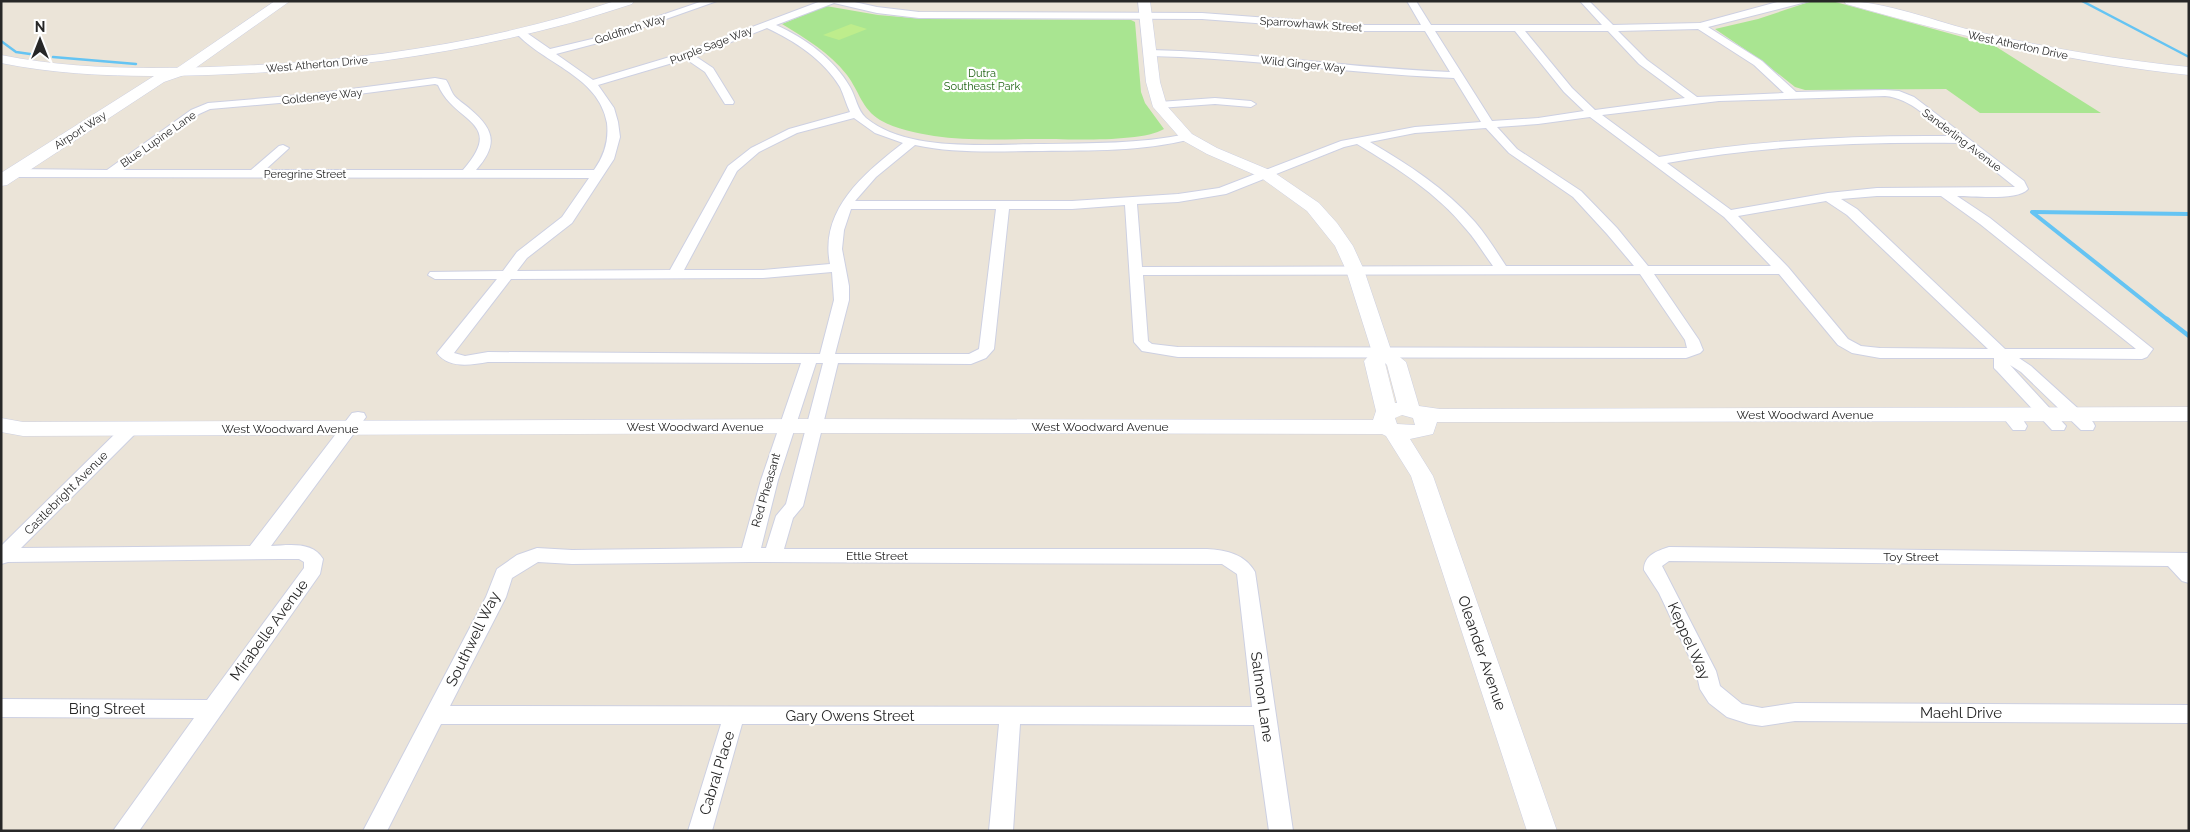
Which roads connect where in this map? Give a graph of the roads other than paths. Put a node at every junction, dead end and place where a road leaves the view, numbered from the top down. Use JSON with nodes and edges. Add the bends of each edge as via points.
{"nodes":[{"id":1,"x":270,"y":1,"type":"edge"},
{"id":2,"x":284,"y":1,"type":"edge"},
{"id":3,"x":628,"y":1,"type":"edge"},
{"id":4,"x":713,"y":1,"type":"edge"},
{"id":5,"x":830,"y":1,"type":"edge"},
{"id":6,"x":837,"y":1,"type":"edge"},
{"id":7,"x":1144,"y":1,"type":"edge"},
{"id":8,"x":1411,"y":1,"type":"edge"},
{"id":9,"x":1584,"y":1,"type":"edge"},
{"id":10,"x":1806,"y":1,"type":"edge"},
{"id":11,"x":1850,"y":1,"type":"edge"},
{"id":12,"x":1782,"y":2,"type":"edge"},
{"id":13,"x":1145,"y":16,"type":"junction"},
{"id":14,"x":766,"y":24,"type":"junction"},
{"id":15,"x":1700,"y":26,"type":"junction"},
{"id":16,"x":1428,"y":28,"type":"junction"},
{"id":17,"x":1518,"y":28,"type":"junction"},
{"id":18,"x":1609,"y":28,"type":"junction"},
{"id":19,"x":521,"y":33,"type":"junction"},
{"id":20,"x":546,"y":53,"type":"junction"},
{"id":21,"x":1150,"y":53,"type":"junction"},
{"id":22,"x":687,"y":55,"type":"junction"},
{"id":23,"x":1,"y":59,"type":"edge"},
{"id":24,"x":2189,"y":71,"type":"edge"},
{"id":25,"x":182,"y":72,"type":"junction"},
{"id":26,"x":159,"y":75,"type":"junction"},
{"id":27,"x":1457,"y":75,"type":"junction"},
{"id":28,"x":591,"y":84,"type":"junction"},
{"id":29,"x":1793,"y":95,"type":"junction"},
{"id":30,"x":1694,"y":100,"type":"junction"},
{"id":31,"x":729,"y":102,"type":"dead end"},
{"id":32,"x":1251,"y":104,"type":"dead end"},
{"id":33,"x":1159,"y":105,"type":"junction"},
{"id":34,"x":208,"y":106,"type":"joint"},
{"id":35,"x":857,"y":114,"type":"junction"},
{"id":36,"x":1593,"y":114,"type":"junction"},
{"id":37,"x":1489,"y":126,"type":"junction"},
{"id":38,"x":1187,"y":137,"type":"junction"},
{"id":39,"x":1962,"y":140,"type":"junction"},
{"id":40,"x":912,"y":141,"type":"junction"},
{"id":41,"x":1360,"y":141,"type":"junction"},
{"id":42,"x":283,"y":148,"type":"dead end"},
{"id":43,"x":1658,"y":161,"type":"junction"},
{"id":44,"x":109,"y":174,"type":"junction"},
{"id":45,"x":253,"y":174,"type":"junction"},
{"id":46,"x":598,"y":174,"type":"junction"},
{"id":47,"x":1266,"y":174,"type":"junction"},
{"id":48,"x":465,"y":175,"type":"junction"},
{"id":49,"x":7,"y":177,"type":"edge"},
{"id":50,"x":2022,"y":190,"type":"joint"},
{"id":51,"x":1944,"y":192,"type":"junction"},
{"id":52,"x":1828,"y":197,"type":"junction"},
{"id":53,"x":1131,"y":203,"type":"junction"},
{"id":54,"x":847,"y":205,"type":"junction"},
{"id":55,"x":1003,"y":205,"type":"junction"},
{"id":56,"x":1729,"y":214,"type":"junction"},
{"id":57,"x":837,"y":267,"type":"junction"},
{"id":58,"x":1136,"y":270,"type":"junction"},
{"id":59,"x":1355,"y":270,"type":"junction"},
{"id":60,"x":1502,"y":270,"type":"junction"},
{"id":61,"x":1644,"y":270,"type":"junction"},
{"id":62,"x":1783,"y":270,"type":"junction"},
{"id":63,"x":675,"y":274,"type":"junction"},
{"id":64,"x":434,"y":275,"type":"dead end"},
{"id":65,"x":506,"y":275,"type":"junction"},
{"id":66,"x":1382,"y":353,"type":"junction"},
{"id":67,"x":2002,"y":354,"type":"junction"},
{"id":68,"x":823,"y":358,"type":"junction"},
{"id":69,"x":2189,"y":414,"type":"edge"},
{"id":70,"x":2067,"y":420,"type":"junction"},
{"id":71,"x":788,"y":421,"type":"junction"},
{"id":72,"x":816,"y":421,"type":"junction"},
{"id":73,"x":1388,"y":421,"type":"junction"},
{"id":74,"x":1419,"y":421,"type":"junction"},
{"id":75,"x":354,"y":423,"type":"junction"},
{"id":76,"x":1,"y":424,"type":"edge"},
{"id":77,"x":2189,"y":426,"type":"edge"},
{"id":78,"x":130,"y":430,"type":"junction"},
{"id":79,"x":1422,"y":476,"type":"junction"},
{"id":80,"x":758,"y":514,"type":"junction"},
{"id":81,"x":785,"y":516,"type":"junction"},
{"id":82,"x":255,"y":552,"type":"junction"},
{"id":83,"x":750,"y":555,"type":"junction"},
{"id":84,"x":773,"y":555,"type":"junction"},
{"id":85,"x":3,"y":556,"type":"edge"},
{"id":86,"x":2181,"y":560,"type":"edge"},
{"id":87,"x":1241,"y":564,"type":"joint"},
{"id":88,"x":1653,"y":564,"type":"joint"},
{"id":89,"x":513,"y":566,"type":"joint"},
{"id":90,"x":2189,"y":576,"type":"edge"},
{"id":91,"x":1,"y":708,"type":"edge"},
{"id":92,"x":212,"y":709,"type":"junction"},
{"id":93,"x":1735,"y":711,"type":"joint"},
{"id":94,"x":2189,"y":714,"type":"edge"},
{"id":95,"x":435,"y":715,"type":"junction"},
{"id":96,"x":734,"y":716,"type":"junction"},
{"id":97,"x":1010,"y":716,"type":"junction"},
{"id":98,"x":1264,"y":716,"type":"junction"},
{"id":99,"x":125,"y":831,"type":"edge"},
{"id":100,"x":375,"y":831,"type":"edge"},
{"id":101,"x":700,"y":831,"type":"edge"},
{"id":102,"x":1001,"y":831,"type":"edge"},
{"id":103,"x":1281,"y":831,"type":"edge"},
{"id":104,"x":1542,"y":831,"type":"edge"}],
"edges":[{"from":1,"to":26,"type":"main road","name":"Airport Way"},
{"from":2,"to":25,"type":"main road","name":"Airport Way"},
{"from":3,"to":19,"type":"street","name":"West Atherton Drive"},
{"from":4,"to":20,"type":"street","name":"Goldfinch Way","via":[[594,41]]},
{"from":5,"to":14,"type":"street","name":"Purple Sage Way"},
{"from":6,"to":13,"type":"street","name":"Sparrowhawk Street","via":[[919,15]]},
{"from":7,"to":13,"type":"street"},
{"from":8,"to":16,"type":"street"},
{"from":9,"to":18,"type":"street"},
{"from":10,"to":12,"type":"street","name":"Sparrowhawk Street"},
{"from":11,"to":24,"type":"street","name":"West Atherton Drive","via":[[2020,46],[2111,63]]},
{"from":12,"to":15,"type":"street","name":"Sparrowhawk Street","via":[[1760,12]]},
{"from":13,"to":16,"type":"street","name":"Sparrowhawk Street","via":[[1239,18],[1364,28]]},
{"from":13,"to":21,"type":"street"},
{"from":14,"to":22,"type":"street","name":"Purple Sage Way"},
{"from":14,"to":35,"type":"street","via":[[802,44],[837,75]]},
{"from":15,"to":18,"type":"street","name":"Sparrowhawk Street"},
{"from":15,"to":29,"type":"street","via":[[1758,63]]},
{"from":16,"to":17,"type":"street","name":"Sparrowhawk Street"},
{"from":16,"to":27,"type":"street"},
{"from":17,"to":18,"type":"street","name":"Sparrowhawk Street"},
{"from":17,"to":36,"type":"street","via":[[1563,84]]},
{"from":18,"to":30,"type":"street","via":[[1643,62]]},
{"from":19,"to":20,"type":"street"},
{"from":19,"to":25,"type":"street","name":"West Atherton Drive","via":[[365,60],[276,69]]},
{"from":20,"to":28,"type":"street"},
{"from":21,"to":27,"type":"street","name":"Wild Ginger Way","via":[[1219,55],[1406,74]]},
{"from":21,"to":33,"type":"street"},
{"from":22,"to":28,"type":"street","name":"Purple Sage Way"},
{"from":22,"to":31,"type":"street","via":[[709,70]]},
{"from":23,"to":26,"type":"street","via":[[61,69]]},
{"from":25,"to":26,"type":"main road","name":"Airport Way"},
{"from":26,"to":49,"type":"main road","name":"Airport Way"},
{"from":27,"to":37,"type":"street"},
{"from":28,"to":46,"type":"street","via":[[609,108],[613,130],[612,148]]},
{"from":29,"to":30,"type":"street"},
{"from":29,"to":39,"type":"street","name":"Sanderling Avenue","via":[[1899,94]]},
{"from":30,"to":36,"type":"street"},
{"from":32,"to":33,"type":"street","via":[[1215,101]]},
{"from":33,"to":38,"type":"street"},
{"from":34,"to":44,"type":"street","name":"Blue Lupine Lane"},
{"from":34,"to":48,"type":"street","name":"Goldeneye Way","via":[[313,98],[442,82],[447,94],[482,126],[485,133],[484,151]]},
{"from":35,"to":40,"type":"street","via":[[882,132]]},
{"from":35,"to":63,"type":"street","via":[[793,131],[755,150],[732,169]]},
{"from":36,"to":37,"type":"street"},
{"from":36,"to":43,"type":"street"},
{"from":37,"to":41,"type":"street","via":[[1415,130]]},
{"from":37,"to":61,"type":"street","via":[[1513,151],[1577,194]]},
{"from":38,"to":40,"type":"street","via":[[1106,147],[972,147]]},
{"from":38,"to":47,"type":"street"},
{"from":39,"to":43,"type":"street","via":[[1822,141],[1764,145]]},
{"from":39,"to":50,"type":"street","name":"Sanderling Avenue","via":[[2020,184]]},
{"from":40,"to":54,"type":"street","via":[[870,175]]},
{"from":41,"to":47,"type":"street","via":[[1332,147]]},
{"from":41,"to":60,"type":"street","via":[[1425,182],[1461,214]]},
{"from":42,"to":45,"type":"street"},
{"from":43,"to":56,"type":"street"},
{"from":44,"to":45,"type":"street","name":"Peregrine Street"},
{"from":44,"to":49,"type":"street","name":"Peregrine Street"},
{"from":45,"to":48,"type":"street","name":"Peregrine Street"},
{"from":46,"to":48,"type":"street","name":"Peregrine Street"},
{"from":46,"to":65,"type":"street","via":[[568,220],[529,249]]},
{"from":47,"to":53,"type":"street","via":[[1222,191]]},
{"from":47,"to":59,"type":"street","via":[[1313,208],[1332,227]]},
{"from":50,"to":51,"type":"street"},
{"from":51,"to":52,"type":"street","via":[[1877,192]]},
{"from":51,"to":67,"type":"street","via":[[2145,349],[2142,354],[2124,355]]},
{"from":52,"to":56,"type":"street"},
{"from":52,"to":67,"type":"street","via":[[1852,212]]},
{"from":53,"to":55,"type":"street"},
{"from":53,"to":58,"type":"street"},
{"from":54,"to":55,"type":"street"},
{"from":54,"to":57,"type":"street","via":[[838,224]]},
{"from":55,"to":68,"type":"street","via":[[987,351],[971,358]]},
{"from":56,"to":62,"type":"street"},
{"from":57,"to":63,"type":"street","via":[[774,274]]},
{"from":57,"to":68,"type":"street","via":[[842,291],[837,320]]},
{"from":58,"to":59,"type":"street"},
{"from":58,"to":66,"type":"street","via":[[1141,342],[1147,348],[1178,352]]},
{"from":59,"to":60,"type":"street"},
{"from":59,"to":66,"type":"street"},
{"from":60,"to":61,"type":"street"},
{"from":61,"to":62,"type":"street"},
{"from":61,"to":66,"type":"street","via":[[1692,340],[1695,350],[1686,354]]},
{"from":62,"to":67,"type":"street","via":[[1843,342],[1857,350],[1880,354]]},
{"from":63,"to":65,"type":"street"},
{"from":64,"to":65,"type":"street"},
{"from":65,"to":68,"type":"street","via":[[445,353],[448,356],[463,360]]},
{"from":66,"to":73,"type":"street","name":"Oleander Avenue","via":[[1374,361]]},
{"from":66,"to":74,"type":"street","name":"Oleander Avenue","via":[[1396,362]]},
{"from":67,"to":70,"type":"street","via":[[2026,369]]},
{"from":67,"to":70,"type":"street","via":[[2002,368]]},
{"from":68,"to":71,"type":"street","name":"Red Pheasant"},
{"from":68,"to":72,"type":"street","name":"Red Pheasant"},
{"from":69,"to":70,"type":"street","name":"West Woodward Avenue"},
{"from":70,"to":74,"type":"street","name":"West Woodward Avenue","via":[[1468,427]]},
{"from":70,"to":77,"type":"street","name":"West Woodward Avenue"},
{"from":71,"to":72,"type":"street","name":"West Woodward Avenue"},
{"from":71,"to":75,"type":"street","name":"West Woodward Avenue"},
{"from":71,"to":80,"type":"street","name":"Red Pheasant"},
{"from":72,"to":73,"type":"street","name":"West Woodward Avenue"},
{"from":72,"to":81,"type":"street","name":"Red Pheasant","via":[[794,506]]},
{"from":73,"to":74,"type":"street","name":"West Woodward Avenue","via":[[1408,434]]},
{"from":73,"to":79,"type":"street","name":"Oleander Avenue"},
{"from":74,"to":79,"type":"street","name":"Oleander Avenue","via":[[1427,467]]},
{"from":75,"to":76,"type":"street","name":"West Woodward Avenue","via":[[37,417]]},
{"from":75,"to":78,"type":"street","name":"West Woodward Avenue"},
{"from":75,"to":82,"type":"street"},
{"from":76,"to":78,"type":"street","name":"West Woodward Avenue","via":[[23,429]]},
{"from":78,"to":85,"type":"street","name":"Castlebright Avenue"},
{"from":79,"to":104,"type":"street","name":"Oleander Avenue"},
{"from":80,"to":81,"type":"street"},
{"from":80,"to":83,"type":"street","name":"Red Pheasant"},
{"from":81,"to":84,"type":"street","name":"Red Pheasant"},
{"from":82,"to":85,"type":"street","name":"Mirabelle Avenue"},
{"from":82,"to":92,"type":"street","name":"Mirabelle Avenue","via":[[304,552],[314,558],[313,569]]},
{"from":83,"to":84,"type":"street","name":"Ettle Street"},
{"from":83,"to":89,"type":"street","name":"Ettle Street","via":[[537,555]]},
{"from":84,"to":87,"type":"street","name":"Ettle Street","via":[[1214,556],[1231,558]]},
{"from":86,"to":88,"type":"street","name":"Toy Street","via":[[1669,554],[1654,560]]},
{"from":86,"to":90,"type":"street"},
{"from":87,"to":98,"type":"street","name":"Salmon Lane","via":[[1246,572]]},
{"from":88,"to":93,"type":"street","name":"Keppel Way","via":[[1653,570],[1667,591],[1706,671],[1710,689]]},
{"from":89,"to":95,"type":"street","name":"Southwell Way","via":[[504,574],[496,597]]},
{"from":91,"to":92,"type":"street","name":"Bing Street"},
{"from":92,"to":99,"type":"street","name":"Mirabelle Avenue"},
{"from":93,"to":94,"type":"street","name":"Maehl Drive","via":[[1762,717],[1795,712]]},
{"from":95,"to":96,"type":"street","name":"Gary Owens Street"},
{"from":95,"to":100,"type":"street"},
{"from":96,"to":97,"type":"street","name":"Gary Owens Street"},
{"from":96,"to":101,"type":"street","name":"Cabral Place"},
{"from":97,"to":98,"type":"street","name":"Gary Owens Street"},
{"from":97,"to":102,"type":"street"},
{"from":98,"to":103,"type":"street","name":"Salmon Lane"}]}
